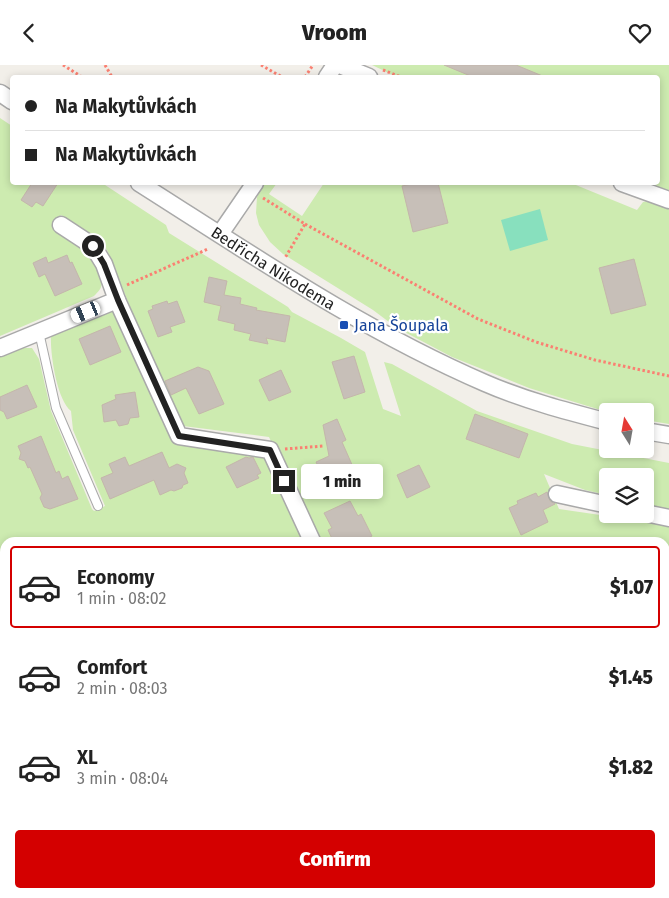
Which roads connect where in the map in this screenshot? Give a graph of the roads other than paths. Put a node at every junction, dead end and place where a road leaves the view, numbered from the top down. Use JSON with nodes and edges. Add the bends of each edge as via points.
{"nodes":[{"id":1,"x":340,"y":65,"type":"edge"},
{"id":2,"x":374,"y":73,"type":"edge"},
{"id":3,"x":142,"y":185,"type":"edge"},
{"id":4,"x":628,"y":185,"type":"edge"},
{"id":5,"x":252,"y":186,"type":"edge"},
{"id":6,"x":669,"y":200,"type":"edge"},
{"id":7,"x":61,"y":225,"type":"dead end"},
{"id":8,"x":220,"y":235,"type":"junction"},
{"id":9,"x":116,"y":295,"type":"junction"},
{"id":10,"x":40,"y":331,"type":"junction"},
{"id":11,"x":0,"y":348,"type":"edge"},
{"id":12,"x":599,"y":419,"type":"edge"},
{"id":13,"x":654,"y":432,"type":"edge"},
{"id":14,"x":669,"y":435,"type":"edge"},
{"id":15,"x":557,"y":494,"type":"dead end"},
{"id":16,"x":599,"y":503,"type":"edge"},
{"id":17,"x":98,"y":507,"type":"dead end"},
{"id":18,"x":654,"y":515,"type":"edge"},
{"id":19,"x":669,"y":519,"type":"edge"},
{"id":20,"x":310,"y":537,"type":"edge"}],
"edges":[{"from":1,"to":2,"type":"street"},
{"from":3,"to":8,"type":"street","name":"Bedřicha Nikodema"},
{"from":4,"to":6,"type":"street"},
{"from":5,"to":8,"type":"street"},
{"from":7,"to":9,"type":"street","via":[[93,246]]},
{"from":8,"to":12,"type":"street","name":"Bedřicha Nikodema","via":[[396,340],[456,370],[516,395]]},
{"from":9,"to":10,"type":"street"},
{"from":9,"to":20,"type":"street","via":[[179,436],[270,450]]},
{"from":10,"to":11,"type":"street"},
{"from":10,"to":17,"type":"lane","via":[[56,408]]},
{"from":13,"to":14,"type":"street"},
{"from":15,"to":16,"type":"street"},
{"from":18,"to":19,"type":"street"}]}
